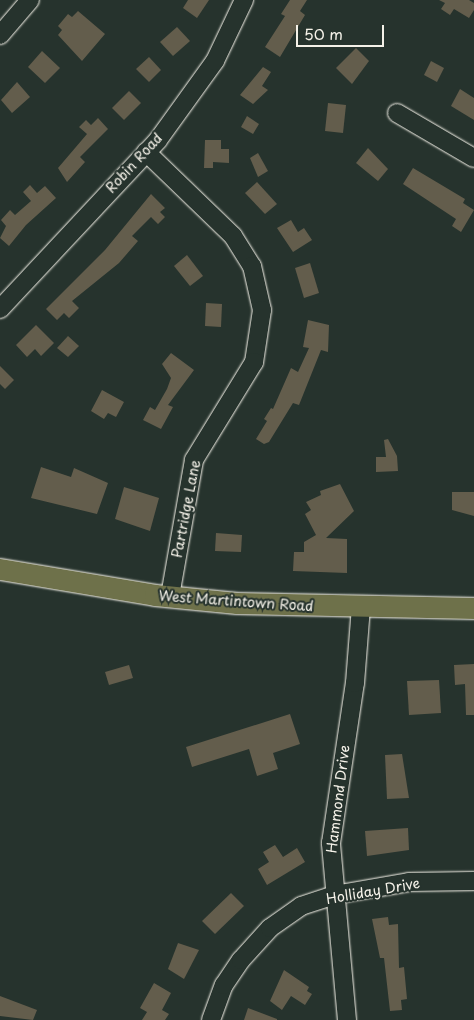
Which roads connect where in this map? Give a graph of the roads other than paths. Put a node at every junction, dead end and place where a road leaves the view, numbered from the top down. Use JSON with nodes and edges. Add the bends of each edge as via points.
{"nodes":[{"id":1,"x":30,"y":0,"type":"edge"},
{"id":2,"x":244,"y":0,"type":"edge"},
{"id":3,"x":0,"y":35,"type":"edge"},
{"id":4,"x":397,"y":113,"type":"dead end"},
{"id":5,"x":146,"y":152,"type":"junction"},
{"id":6,"x":474,"y":158,"type":"edge"},
{"id":7,"x":0,"y":309,"type":"edge"},
{"id":8,"x":0,"y":569,"type":"edge"},
{"id":9,"x":170,"y":596,"type":"junction"},
{"id":10,"x":360,"y":607,"type":"junction"},
{"id":11,"x":474,"y":608,"type":"edge"},
{"id":12,"x":474,"y":881,"type":"edge"},
{"id":13,"x":334,"y":895,"type":"junction"},
{"id":14,"x":212,"y":1020,"type":"edge"},
{"id":15,"x":347,"y":1020,"type":"edge"}],
"edges":[{"from":1,"to":3,"type":"street"},
{"from":2,"to":5,"type":"street","name":"Robin Road","via":[[215,61]]},
{"from":4,"to":6,"type":"street"},
{"from":5,"to":7,"type":"street","name":"Robin Road"},
{"from":5,"to":9,"type":"street","name":"Partridge Lane","via":[[233,236],[252,266],[262,310],[261,334],[251,368],[194,460]]},
{"from":8,"to":9,"type":"main road","name":"West Martintown Road"},
{"from":9,"to":10,"type":"main road","name":"West Martintown Road"},
{"from":10,"to":11,"type":"main road","name":"West Martintown Road"},
{"from":10,"to":13,"type":"street","name":"Hammond Drive","via":[[355,683],[333,820],[330,866]]},
{"from":12,"to":13,"type":"street","name":"Holliday Drive","via":[[409,882]]},
{"from":13,"to":14,"type":"street","name":"Holliday Drive","via":[[286,915],[260,939],[224,984]]},
{"from":13,"to":15,"type":"street","name":"Hammond Drive"}]}
